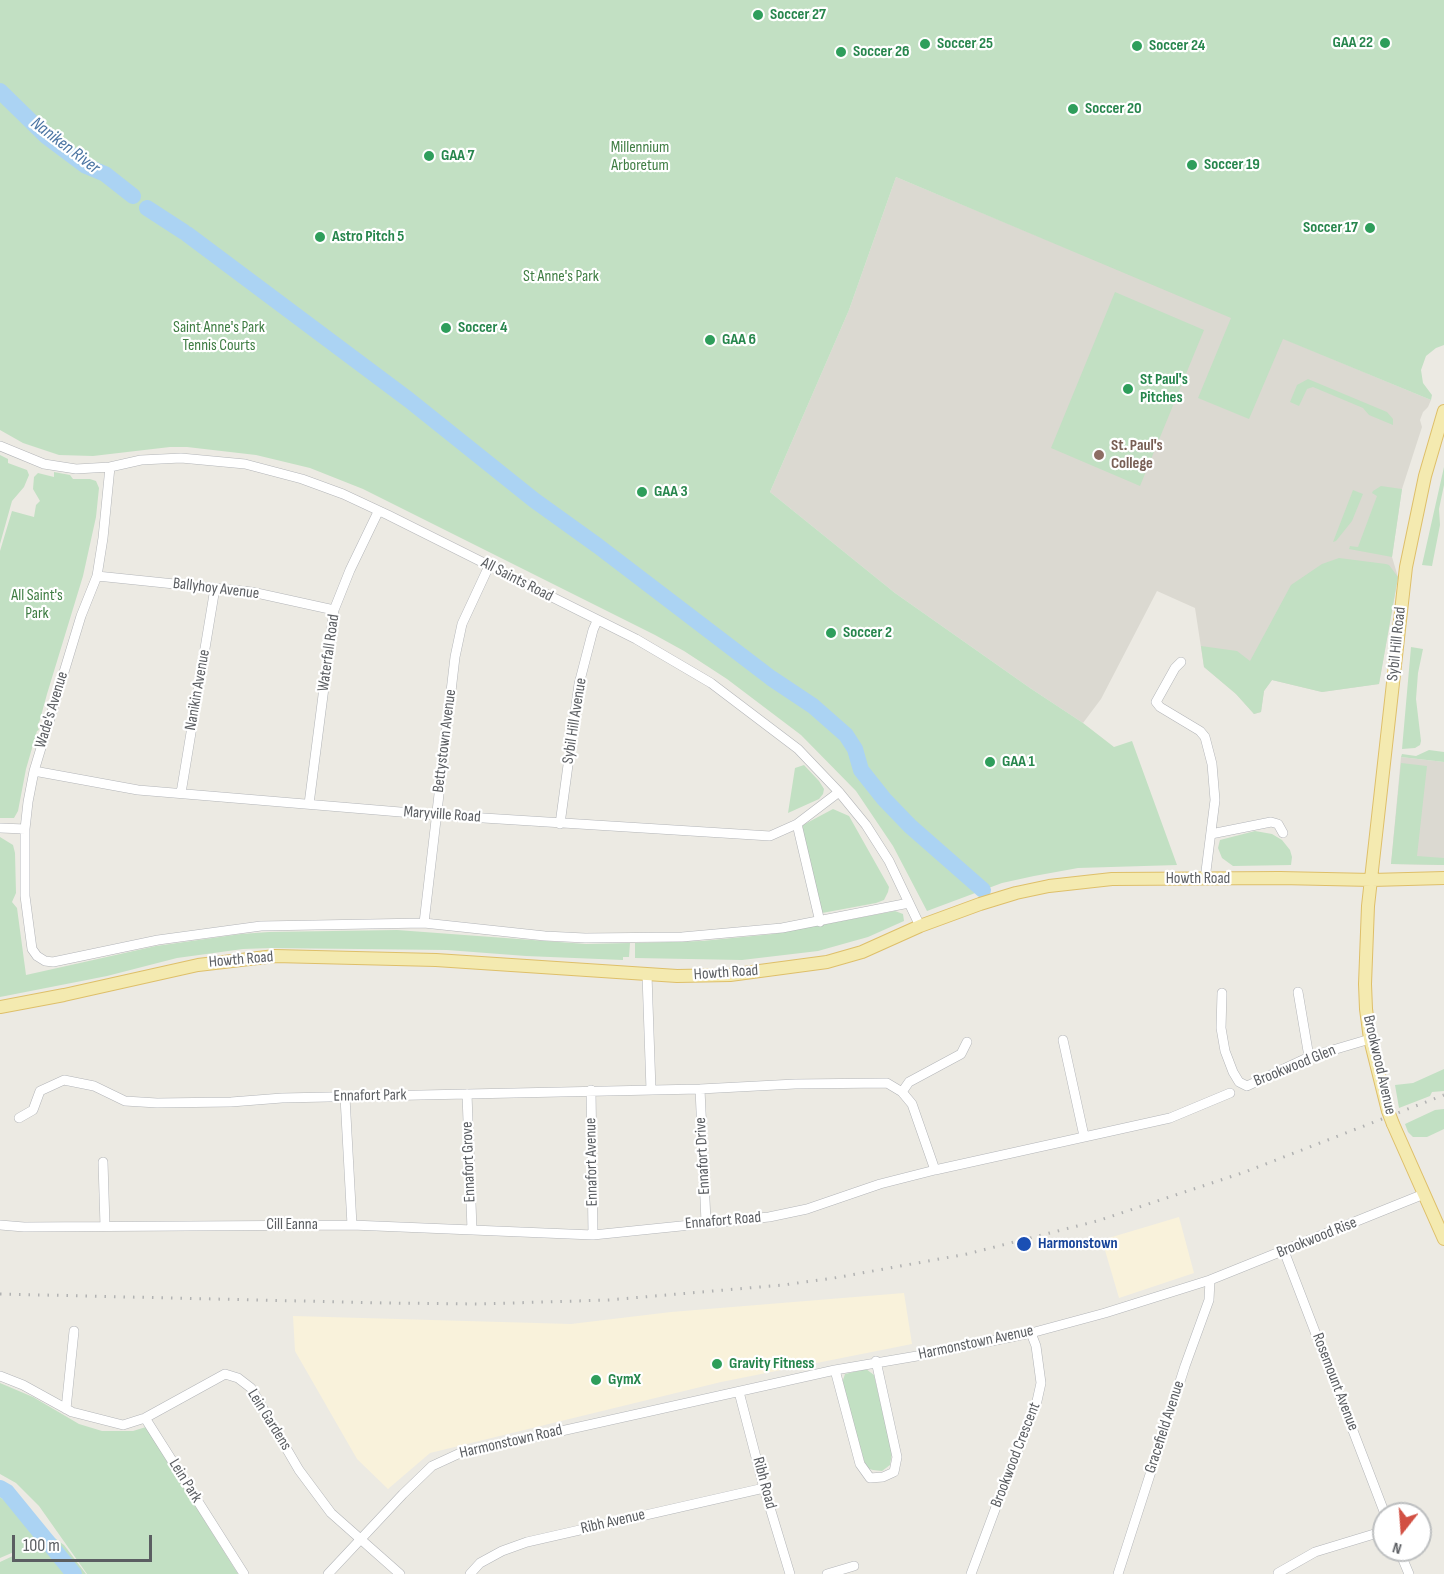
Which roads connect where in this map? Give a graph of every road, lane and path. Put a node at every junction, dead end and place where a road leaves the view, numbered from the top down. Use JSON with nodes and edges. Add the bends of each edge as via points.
{"nodes":[{"id":1,"x":1444,"y":411,"type":"edge"},
{"id":2,"x":0,"y":446,"type":"edge"},
{"id":3,"x":110,"y":467,"type":"junction"},
{"id":4,"x":378,"y":512,"type":"junction"},
{"id":5,"x":489,"y":566,"type":"junction"},
{"id":6,"x":97,"y":576,"type":"junction"},
{"id":7,"x":215,"y":588,"type":"junction"},
{"id":8,"x":334,"y":610,"type":"junction"},
{"id":9,"x":597,"y":621,"type":"junction"},
{"id":10,"x":1180,"y":662,"type":"dead end"},
{"id":11,"x":34,"y":771,"type":"junction"},
{"id":12,"x":839,"y":792,"type":"junction"},
{"id":13,"x":181,"y":793,"type":"junction"},
{"id":14,"x":309,"y":804,"type":"junction"},
{"id":15,"x":436,"y":815,"type":"junction"},
{"id":16,"x":560,"y":824,"type":"junction"},
{"id":17,"x":797,"y":824,"type":"junction"},
{"id":18,"x":0,"y":828,"type":"edge"},
{"id":19,"x":25,"y":829,"type":"junction"},
{"id":20,"x":1283,"y":833,"type":"dead end"},
{"id":21,"x":1211,"y":834,"type":"junction"},
{"id":22,"x":1444,"y":878,"type":"edge"},
{"id":23,"x":1205,"y":879,"type":"junction"},
{"id":24,"x":1372,"y":880,"type":"junction"},
{"id":25,"x":909,"y":903,"type":"junction"},
{"id":26,"x":820,"y":922,"type":"junction"},
{"id":27,"x":424,"y":923,"type":"junction"},
{"id":28,"x":920,"y":926,"type":"junction"},
{"id":29,"x":37,"y":956,"type":"joint"},
{"id":30,"x":647,"y":975,"type":"junction"},
{"id":31,"x":1298,"y":992,"type":"dead end"},
{"id":32,"x":1222,"y":993,"type":"dead end"},
{"id":33,"x":0,"y":1007,"type":"edge"},
{"id":34,"x":1370,"y":1039,"type":"junction"},
{"id":35,"x":1063,"y":1040,"type":"dead end"},
{"id":36,"x":967,"y":1042,"type":"dead end"},
{"id":37,"x":1309,"y":1057,"type":"junction"},
{"id":38,"x":700,"y":1089,"type":"junction"},
{"id":39,"x":591,"y":1090,"type":"junction"},
{"id":40,"x":651,"y":1090,"type":"junction"},
{"id":41,"x":902,"y":1092,"type":"junction"},
{"id":42,"x":1230,"y":1093,"type":"dead end"},
{"id":43,"x":467,"y":1094,"type":"junction"},
{"id":44,"x":345,"y":1097,"type":"junction"},
{"id":45,"x":19,"y":1118,"type":"dead end"},
{"id":46,"x":1084,"y":1136,"type":"junction"},
{"id":47,"x":103,"y":1162,"type":"dead end"},
{"id":48,"x":935,"y":1170,"type":"junction"},
{"id":49,"x":1424,"y":1194,"type":"junction"},
{"id":50,"x":706,"y":1222,"type":"junction"},
{"id":51,"x":0,"y":1225,"type":"edge"},
{"id":52,"x":352,"y":1225,"type":"junction"},
{"id":53,"x":105,"y":1226,"type":"junction"},
{"id":54,"x":472,"y":1230,"type":"junction"},
{"id":55,"x":593,"y":1234,"type":"junction"},
{"id":56,"x":1444,"y":1239,"type":"edge"},
{"id":57,"x":1284,"y":1251,"type":"junction"},
{"id":58,"x":1210,"y":1280,"type":"junction"},
{"id":59,"x":74,"y":1331,"type":"dead end"},
{"id":60,"x":1031,"y":1333,"type":"junction"},
{"id":61,"x":876,"y":1361,"type":"junction"},
{"id":62,"x":835,"y":1370,"type":"junction"},
{"id":63,"x":0,"y":1376,"type":"edge"},
{"id":64,"x":739,"y":1392,"type":"junction"},
{"id":65,"x":66,"y":1409,"type":"junction"},
{"id":66,"x":145,"y":1419,"type":"junction"},
{"id":67,"x":764,"y":1488,"type":"junction"},
{"id":68,"x":1380,"y":1502,"type":"edge"},
{"id":69,"x":1372,"y":1535,"type":"edge"},
{"id":70,"x":361,"y":1538,"type":"junction"},
{"id":71,"x":854,"y":1566,"type":"dead end"},
{"id":72,"x":244,"y":1574,"type":"edge"},
{"id":73,"x":328,"y":1574,"type":"edge"},
{"id":74,"x":400,"y":1574,"type":"edge"},
{"id":75,"x":470,"y":1574,"type":"edge"},
{"id":76,"x":790,"y":1574,"type":"edge"},
{"id":77,"x":827,"y":1574,"type":"edge"},
{"id":78,"x":971,"y":1574,"type":"edge"},
{"id":79,"x":1118,"y":1574,"type":"edge"},
{"id":80,"x":1277,"y":1574,"type":"edge"}],
"edges":[{"from":1,"to":24,"type":"main road","name":"Sybil Hill Road","via":[[1425,476],[1406,567]]},
{"from":2,"to":3,"type":"street","name":"All Saints Road","via":[[44,464],[76,469]]},
{"from":3,"to":4,"type":"street","name":"All Saints Road","via":[[171,458],[245,464],[314,483]]},
{"from":3,"to":6,"type":"street","name":"Wade's Avenue"},
{"from":4,"to":5,"type":"street","name":"All Saints Road"},
{"from":4,"to":8,"type":"street","name":"Waterfall Road"},
{"from":5,"to":9,"type":"street","name":"All Saints Road"},
{"from":5,"to":15,"type":"street","name":"Bettystown Avenue","via":[[462,624]]},
{"from":6,"to":7,"type":"street","name":"Ballyhoy Avenue"},
{"from":6,"to":11,"type":"street","name":"Wade's Avenue"},
{"from":7,"to":8,"type":"street","name":"Ballyhoy Avenue"},
{"from":7,"to":13,"type":"street","name":"Nanikin Avenue"},
{"from":8,"to":14,"type":"street","name":"Waterfall Road"},
{"from":9,"to":12,"type":"street","name":"All Saints Road","via":[[711,683],[798,749]]},
{"from":9,"to":16,"type":"street","name":"Sybil Hill Avenue","via":[[579,684]]},
{"from":10,"to":21,"type":"street","via":[[1156,702],[1205,737],[1214,782]]},
{"from":11,"to":13,"type":"street","name":"Maryville Road","via":[[138,790]]},
{"from":11,"to":19,"type":"street","name":"Wade's Avenue"},
{"from":12,"to":17,"type":"street","name":"Maryville Road"},
{"from":12,"to":25,"type":"street","name":"All Saints Road","via":[[889,861]]},
{"from":13,"to":14,"type":"street","name":"Maryville Road"},
{"from":14,"to":15,"type":"street","name":"Maryville Road"},
{"from":15,"to":16,"type":"street","name":"Maryville Road"},
{"from":15,"to":27,"type":"street","name":"Bettystown Avenue"},
{"from":16,"to":17,"type":"street","name":"Maryville Road","via":[[770,836]]},
{"from":17,"to":26,"type":"street"},
{"from":18,"to":19,"type":"street"},
{"from":19,"to":29,"type":"street","name":"Wade's Avenue","via":[[25,896],[32,949]]},
{"from":20,"to":21,"type":"street","via":[[1278,824],[1271,822]]},
{"from":21,"to":23,"type":"street"},
{"from":22,"to":24,"type":"main road","name":"Howth Road"},
{"from":23,"to":24,"type":"main road","name":"Howth Road"},
{"from":23,"to":28,"type":"main road","name":"Howth Road","via":[[1112,879],[1049,886],[980,904]]},
{"from":24,"to":34,"type":"main road","name":"Brookwood Avenue","via":[[1365,984]]},
{"from":25,"to":26,"type":"street","name":"Howth Road"},
{"from":25,"to":28,"type":"street","name":"All Saints Road"},
{"from":26,"to":27,"type":"street","name":"Howth Road","via":[[738,933],[627,938],[545,936]]},
{"from":27,"to":29,"type":"street","name":"Howth Road","via":[[261,926],[158,940],[53,962]]},
{"from":28,"to":30,"type":"main road","name":"Howth Road","via":[[862,952],[827,962],[729,975]]},
{"from":30,"to":33,"type":"main road","name":"Howth Road","via":[[436,960],[271,957],[198,965]]},
{"from":30,"to":40,"type":"street"},
{"from":31,"to":37,"type":"street"},
{"from":32,"to":37,"type":"street","name":"Brookwood Glen","via":[[1225,1051],[1239,1082],[1254,1084]]},
{"from":34,"to":37,"type":"street","name":"Brookwood Glen"},
{"from":34,"to":49,"type":"main road","name":"Brookwood Avenue","bridge":true,"via":[[1385,1102]]},
{"from":35,"to":46,"type":"street"},
{"from":36,"to":41,"type":"street","via":[[961,1054],[909,1082]]},
{"from":38,"to":40,"type":"street","name":"Ennafort Park"},
{"from":38,"to":41,"type":"street","name":"Ennafort Park","via":[[887,1083]]},
{"from":38,"to":50,"type":"street","name":"Ennafort Drive"},
{"from":39,"to":40,"type":"street","name":"Ennafort Park"},
{"from":39,"to":43,"type":"street","name":"Ennafort Park"},
{"from":39,"to":55,"type":"street","name":"Ennafort Avenue"},
{"from":41,"to":48,"type":"street","via":[[912,1104]]},
{"from":42,"to":46,"type":"street","name":"Ennafort Road","via":[[1170,1118]]},
{"from":43,"to":44,"type":"street","name":"Ennafort Park"},
{"from":43,"to":54,"type":"street","name":"Ennafort Grove"},
{"from":44,"to":45,"type":"street","name":"Ennafort Park","via":[[158,1103],[125,1101],[94,1086],[64,1080],[40,1091],[33,1110]]},
{"from":44,"to":52,"type":"street"},
{"from":46,"to":48,"type":"street","name":"Ennafort Road"},
{"from":47,"to":53,"type":"street"},
{"from":48,"to":50,"type":"street","name":"Ennafort Road","via":[[807,1209],[769,1217]]},
{"from":49,"to":56,"type":"main road","name":"Brookwood Avenue"},
{"from":49,"to":57,"type":"street","name":"Brookwood Rise"},
{"from":50,"to":55,"type":"street","name":"Ennafort Road"},
{"from":51,"to":53,"type":"street","name":"Cill Eanna"},
{"from":52,"to":53,"type":"street","name":"Cill Eanna"},
{"from":52,"to":54,"type":"street","name":"Ennafort Road"},
{"from":54,"to":55,"type":"street","name":"Ennafort Road"},
{"from":57,"to":58,"type":"street","name":"Brookwood Rise"},
{"from":57,"to":68,"type":"street","name":"Rosemount Avenue"},
{"from":58,"to":60,"type":"street","name":"Harmonstown Avenue"},
{"from":58,"to":79,"type":"street","name":"Gracefield Avenue","via":[[1209,1300]]},
{"from":59,"to":65,"type":"street"},
{"from":60,"to":61,"type":"street","name":"Harmonstown Avenue"},
{"from":60,"to":78,"type":"street","name":"Brookwood Crescent","via":[[1041,1383],[1037,1401]]},
{"from":61,"to":62,"type":"street","name":"Harmonstown Avenue"},
{"from":61,"to":62,"type":"street","via":[[897,1457],[894,1472],[883,1477],[870,1478],[860,1464]]},
{"from":62,"to":64,"type":"street","name":"Harmonstown Avenue"},
{"from":63,"to":65,"type":"street","name":"Lein Gardens"},
{"from":64,"to":67,"type":"street","name":"Ribh Road"},
{"from":64,"to":70,"type":"street","name":"Harmonstown Road","via":[[519,1439],[445,1459],[432,1466]]},
{"from":65,"to":66,"type":"street","name":"Lein Gardens","via":[[123,1425]]},
{"from":66,"to":70,"type":"street","name":"Lein Gardens","via":[[225,1374],[238,1378],[251,1388],[299,1470],[331,1513]]},
{"from":66,"to":72,"type":"street","name":"Lein Park"},
{"from":67,"to":75,"type":"street","name":"Ribh Avenue","via":[[527,1542],[487,1559]]},
{"from":67,"to":76,"type":"street","name":"Ribh Road"},
{"from":69,"to":80,"type":"street","via":[[1315,1552]]},
{"from":70,"to":73,"type":"street","name":"Harmonstown Road"},
{"from":70,"to":74,"type":"street","name":"Lein Gardens"},
{"from":71,"to":77,"type":"street"}]}
